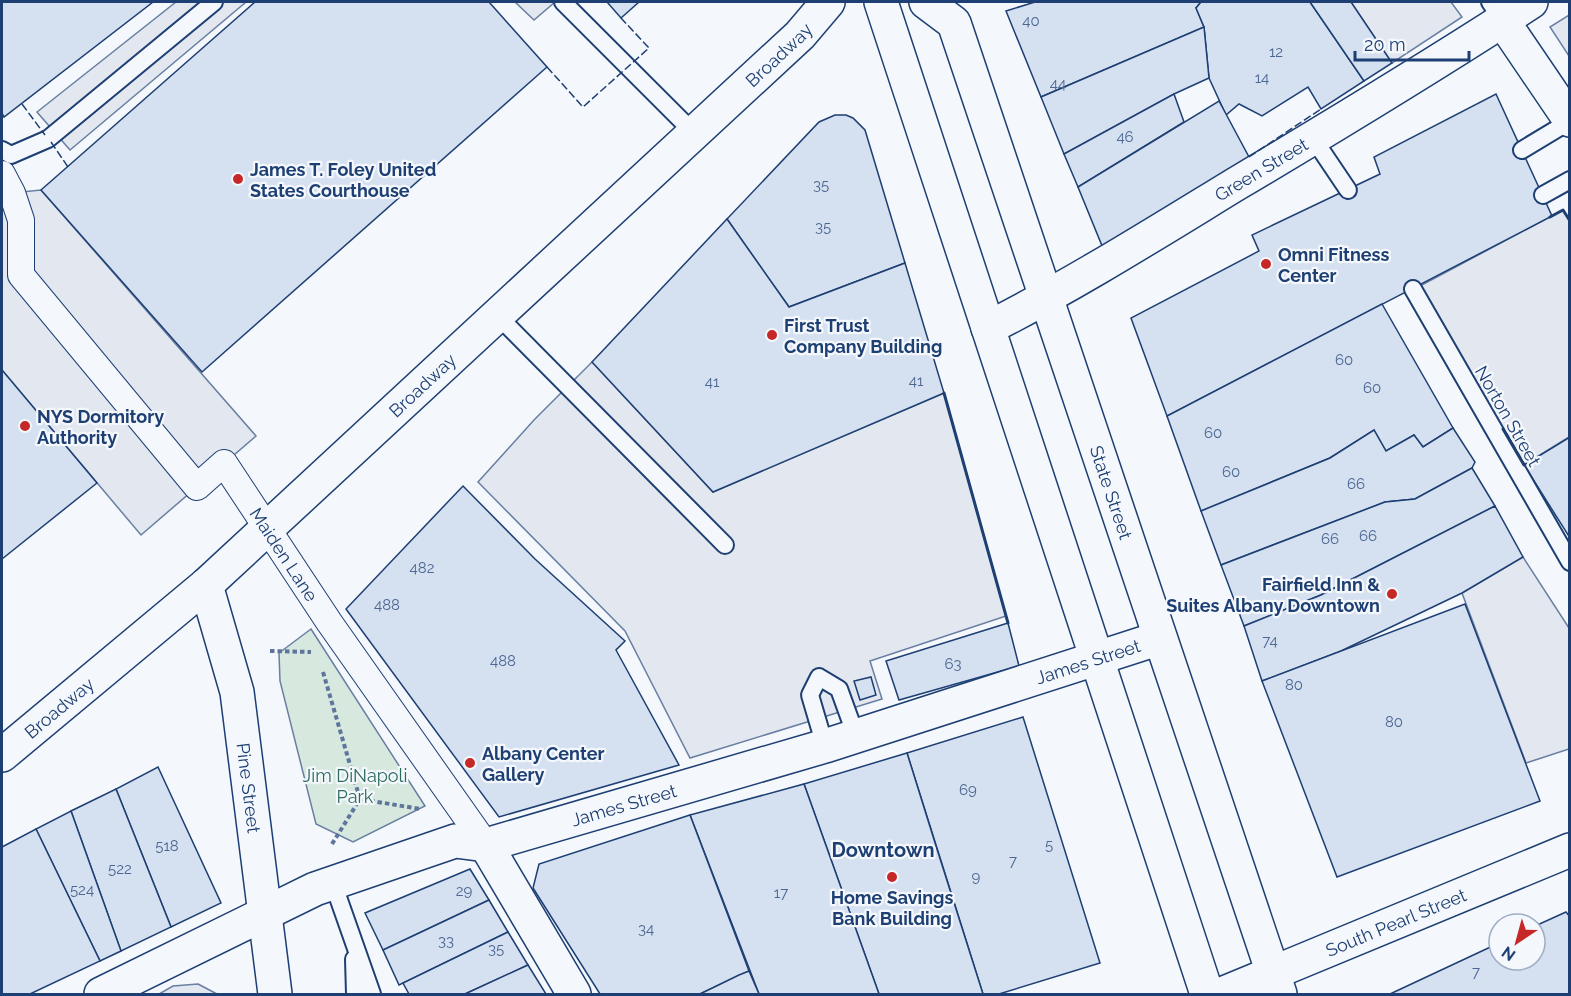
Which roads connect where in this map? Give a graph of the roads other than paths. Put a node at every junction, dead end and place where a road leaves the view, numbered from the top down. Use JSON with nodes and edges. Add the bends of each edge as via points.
{"nodes":[{"id":1,"x":214,"y":2,"type":"edge"},
{"id":2,"x":563,"y":2,"type":"edge"},
{"id":3,"x":828,"y":2,"type":"edge"},
{"id":4,"x":880,"y":2,"type":"edge"},
{"id":5,"x":926,"y":2,"type":"edge"},
{"id":6,"x":1531,"y":2,"type":"edge"},
{"id":7,"x":1496,"y":11,"type":"edge"},
{"id":8,"x":1569,"y":120,"type":"edge"},
{"id":9,"x":694,"y":132,"type":"junction"},
{"id":10,"x":1313,"y":138,"type":"junction"},
{"id":11,"x":2,"y":150,"type":"edge"},
{"id":12,"x":1522,"y":150,"type":"dead end"},
{"id":13,"x":2,"y":174,"type":"edge"},
{"id":14,"x":1569,"y":180,"type":"edge"},
{"id":15,"x":1348,"y":190,"type":"dead end"},
{"id":16,"x":1542,"y":195,"type":"dead end"},
{"id":17,"x":1413,"y":289,"type":"dead end"},
{"id":18,"x":1046,"y":298,"type":"junction"},
{"id":19,"x":497,"y":315,"type":"junction"},
{"id":20,"x":988,"y":328,"type":"junction"},
{"id":21,"x":266,"y":528,"type":"junction"},
{"id":22,"x":725,"y":545,"type":"dead end"},
{"id":23,"x":1569,"y":562,"type":"edge"},
{"id":24,"x":206,"y":585,"type":"junction"},
{"id":25,"x":1160,"y":638,"type":"junction"},
{"id":26,"x":1096,"y":658,"type":"junction"},
{"id":27,"x":856,"y":736,"type":"junction"},
{"id":28,"x":825,"y":746,"type":"junction"},
{"id":29,"x":2,"y":755,"type":"edge"},
{"id":30,"x":486,"y":845,"type":"junction"},
{"id":31,"x":1569,"y":850,"type":"edge"},
{"id":32,"x":333,"y":883,"type":"junction"},
{"id":33,"x":266,"y":913,"type":"junction"},
{"id":34,"x":354,"y":943,"type":"junction"},
{"id":35,"x":1276,"y":984,"type":"edge"},
{"id":36,"x":101,"y":994,"type":"edge"},
{"id":37,"x":275,"y":994,"type":"edge"},
{"id":38,"x":355,"y":994,"type":"edge"},
{"id":39,"x":372,"y":994,"type":"edge"},
{"id":40,"x":574,"y":994,"type":"edge"},
{"id":41,"x":1207,"y":994,"type":"edge"},
{"id":42,"x":1222,"y":994,"type":"edge"}],
"edges":[{"from":1,"to":11,"type":"lane","via":[[48,139],[11,154]]},
{"from":2,"to":9,"type":"lane"},
{"from":3,"to":9,"type":"street","name":"Broadway","via":[[800,35]]},
{"from":4,"to":20,"type":"street"},
{"from":5,"to":18,"type":"street","name":"State Street","via":[[954,23]]},
{"from":6,"to":7,"type":"street","name":"Green Street"},
{"from":7,"to":8,"type":"street"},
{"from":7,"to":10,"type":"street","name":"Green Street"},
{"from":8,"to":12,"type":"lane"},
{"from":9,"to":19,"type":"street","name":"Broadway"},
{"from":10,"to":15,"type":"lane"},
{"from":10,"to":18,"type":"street","name":"Green Street"},
{"from":13,"to":21,"type":"street","name":"Maiden Lane","via":[[21,220],[21,275],[197,487],[224,463]]},
{"from":14,"to":16,"type":"lane"},
{"from":17,"to":23,"type":"lane","name":"Norton Street"},
{"from":18,"to":20,"type":"street","name":"Green Street"},
{"from":18,"to":25,"type":"street","name":"State Street"},
{"from":19,"to":21,"type":"street","name":"Broadway"},
{"from":19,"to":22,"type":"lane"},
{"from":20,"to":26,"type":"street"},
{"from":21,"to":24,"type":"street","name":"Broadway"},
{"from":21,"to":30,"type":"street","name":"Maiden Lane"},
{"from":24,"to":29,"type":"street","name":"Broadway"},
{"from":24,"to":33,"type":"street","name":"Pine Street","via":[[237,692]]},
{"from":25,"to":26,"type":"street","name":"James Street"},
{"from":25,"to":35,"type":"street","name":"State Street"},
{"from":26,"to":27,"type":"street","name":"James Street"},
{"from":26,"to":41,"type":"street"},
{"from":27,"to":28,"type":"street","name":"James Street"},
{"from":27,"to":28,"type":"lane","via":[[839,689],[819,677],[810,695]]},
{"from":28,"to":30,"type":"street","name":"James Street"},
{"from":30,"to":32,"type":"street","name":"James Street","via":[[455,841]]},
{"from":30,"to":40,"type":"street","name":"Maiden Lane"},
{"from":31,"to":35,"type":"street","name":"South Pearl Street"},
{"from":32,"to":33,"type":"street","name":"James Street"},
{"from":32,"to":34,"type":"lane"},
{"from":33,"to":36,"type":"street","name":"James Street"},
{"from":33,"to":37,"type":"street","name":"Pine Street"},
{"from":34,"to":38,"type":"lane"},
{"from":34,"to":39,"type":"lane"},
{"from":35,"to":42,"type":"street","name":"South Pearl Street"}]}
